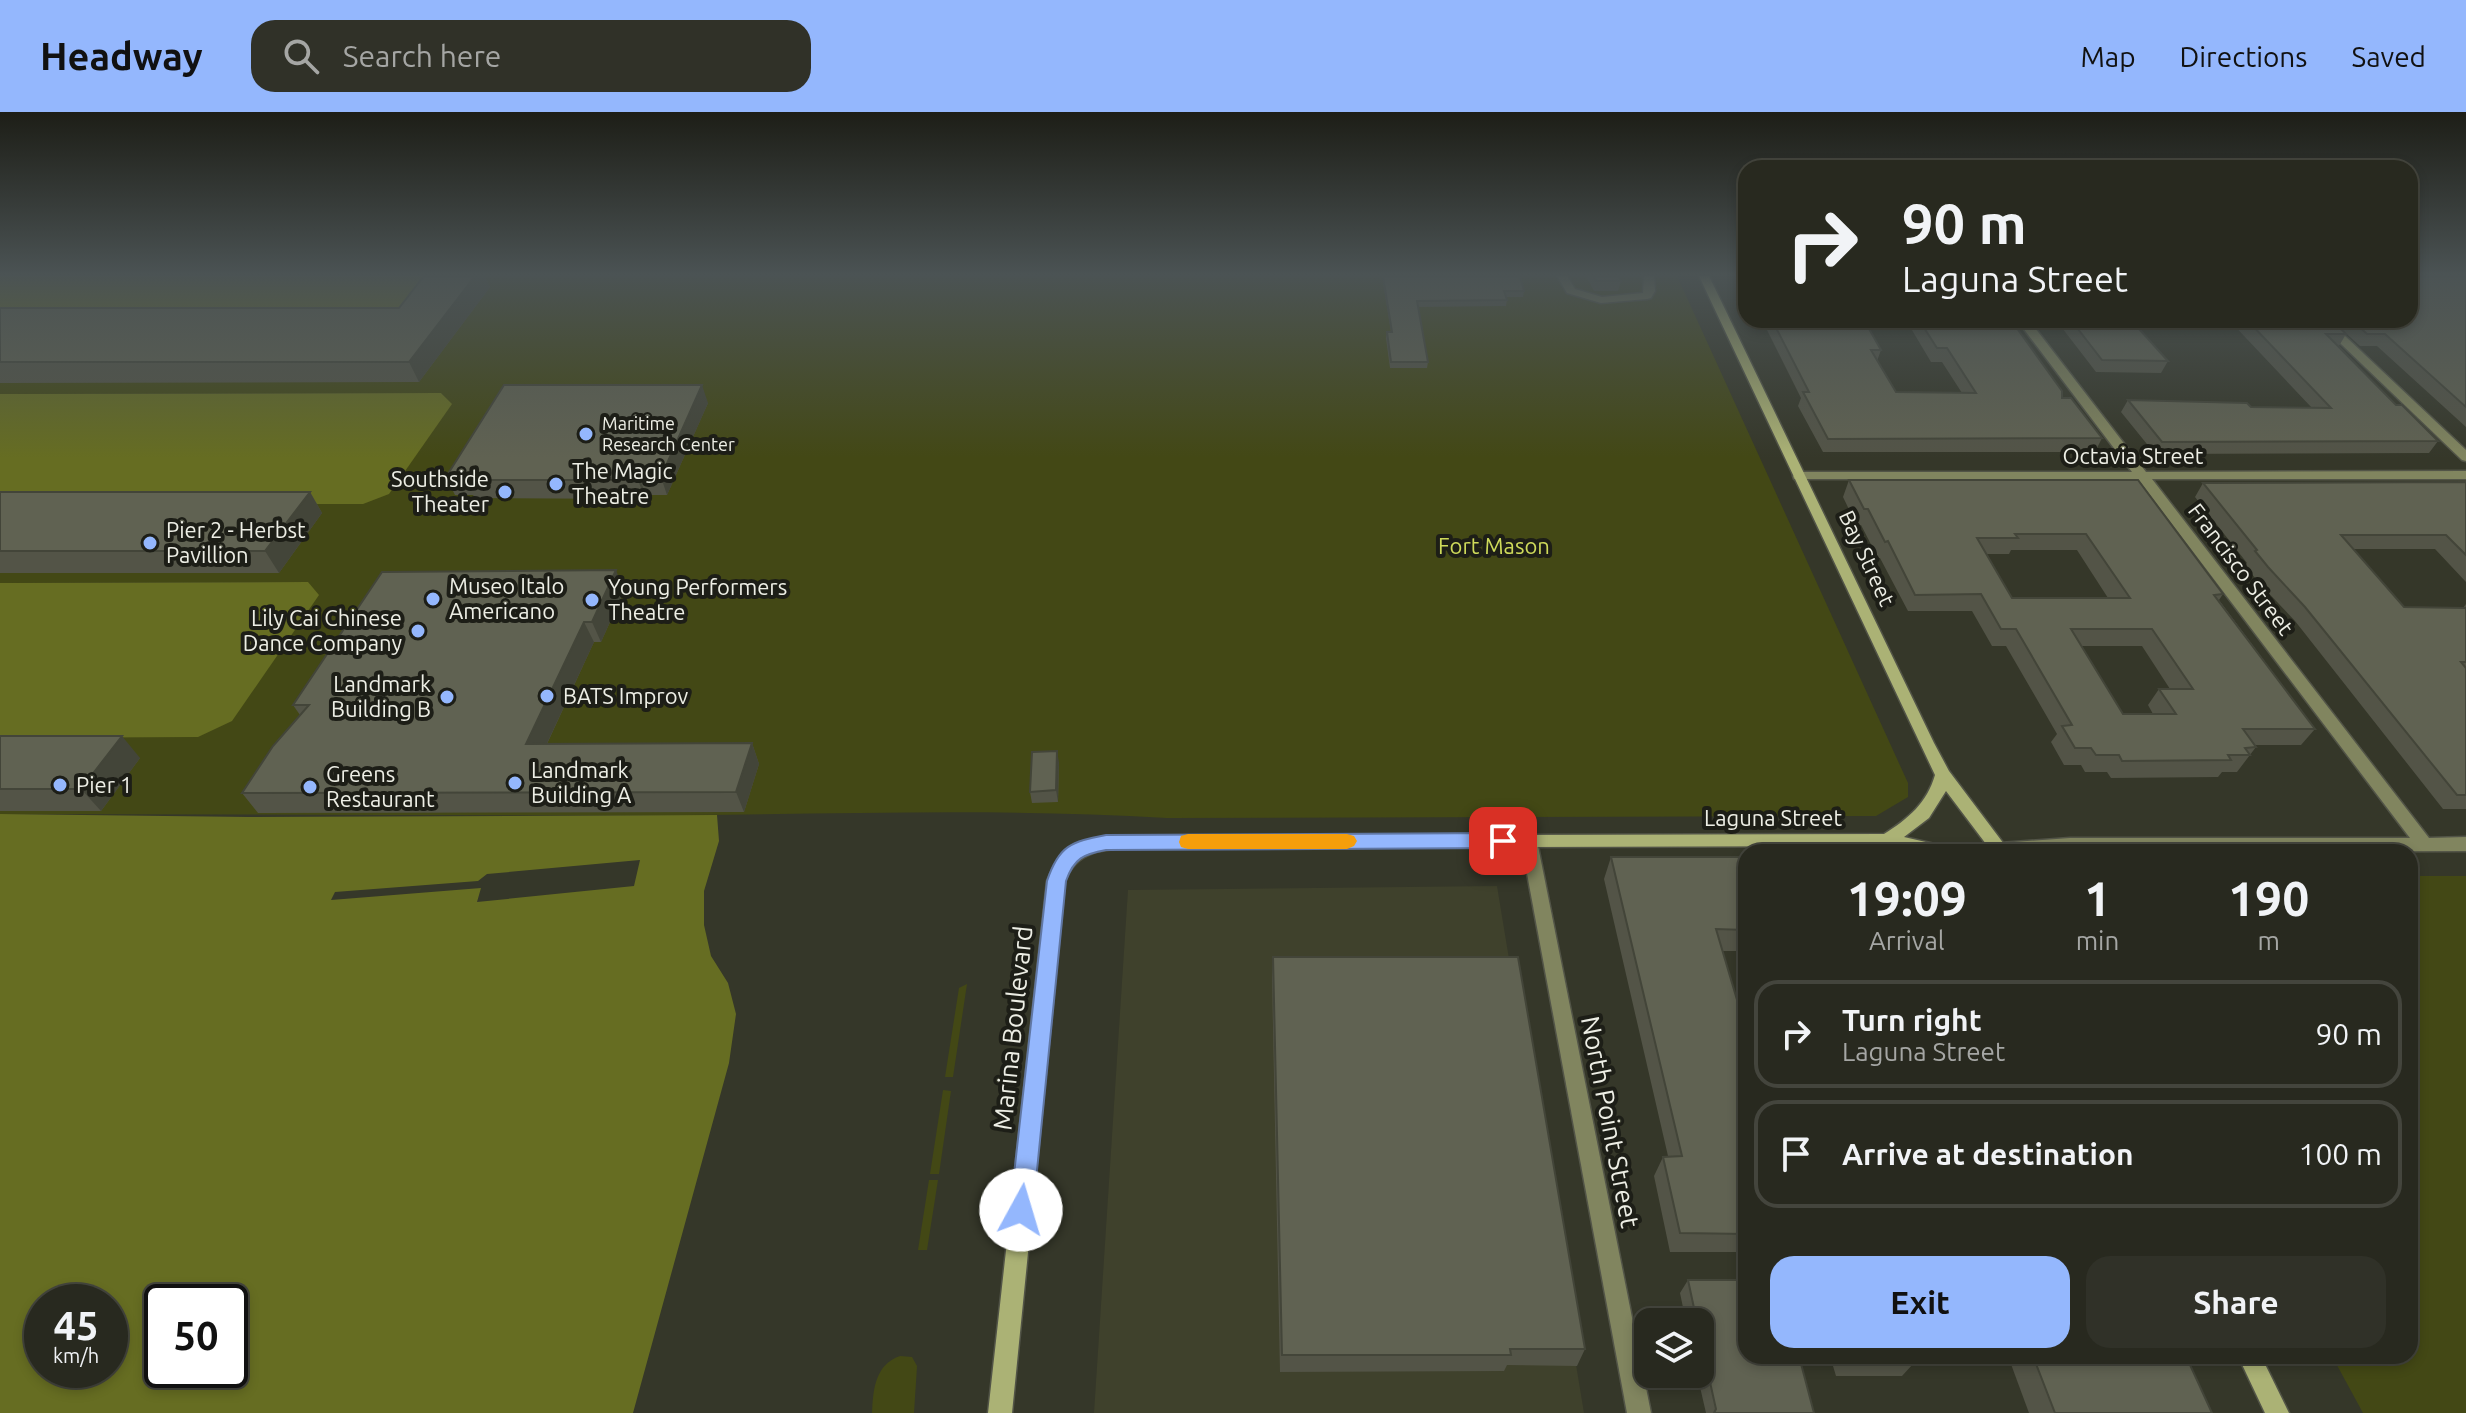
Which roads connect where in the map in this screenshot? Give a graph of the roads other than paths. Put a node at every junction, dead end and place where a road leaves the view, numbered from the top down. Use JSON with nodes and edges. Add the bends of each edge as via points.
{"nodes":[{"id":1,"x":1733,"y":337,"type":"edge"},
{"id":2,"x":2036,"y":337,"type":"edge"},
{"id":3,"x":2340,"y":337,"type":"edge"},
{"id":4,"x":2466,"y":457,"type":"edge"},
{"id":5,"x":2466,"y":475,"type":"edge"},
{"id":6,"x":1799,"y":476,"type":"junction"},
{"id":7,"x":2142,"y":476,"type":"junction"},
{"id":8,"x":1943,"y":775,"type":"junction"},
{"id":9,"x":1887,"y":840,"type":"junction"},
{"id":10,"x":1529,"y":841,"type":"junction"},
{"id":11,"x":1904,"y":844,"type":"edge"},
{"id":12,"x":1996,"y":844,"type":"edge"},
{"id":13,"x":2418,"y":844,"type":"edge"},
{"id":14,"x":2424,"y":844,"type":"junction"},
{"id":15,"x":2466,"y":844,"type":"edge"},
{"id":16,"x":1079,"y":848,"type":"joint"},
{"id":17,"x":2253,"y":1364,"type":"edge"},
{"id":18,"x":1000,"y":1413,"type":"edge"},
{"id":19,"x":1639,"y":1413,"type":"edge"},
{"id":20,"x":2277,"y":1413,"type":"edge"}],
"edges":[{"from":1,"to":6,"type":"main road","name":"Bay Street"},
{"from":2,"to":7,"type":"street","name":"Francisco Street"},
{"from":3,"to":4,"type":"street"},
{"from":5,"to":7,"type":"street","name":"Octavia Street"},
{"from":6,"to":7,"type":"street","name":"Octavia Street"},
{"from":6,"to":8,"type":"main road","name":"Bay Street"},
{"from":7,"to":14,"type":"street","name":"Francisco Street"},
{"from":8,"to":9,"type":"main road","via":[[1932,805]]},
{"from":8,"to":12,"type":"main road","name":"Bay Street"},
{"from":9,"to":10,"type":"main road","name":"Laguna Street"},
{"from":9,"to":11,"type":"main road","name":"Laguna Street"},
{"from":10,"to":16,"type":"main road","name":"Laguna Street","via":[[1106,842]]},
{"from":10,"to":19,"type":"street","name":"North Point Street"},
{"from":13,"to":14,"type":"street","name":"Laguna Street"},
{"from":14,"to":15,"type":"street","name":"Laguna Street"},
{"from":16,"to":18,"type":"main road","name":"Marina Boulevard","via":[[1062,864],[1056,881]]},
{"from":17,"to":20,"type":"main road"}]}
